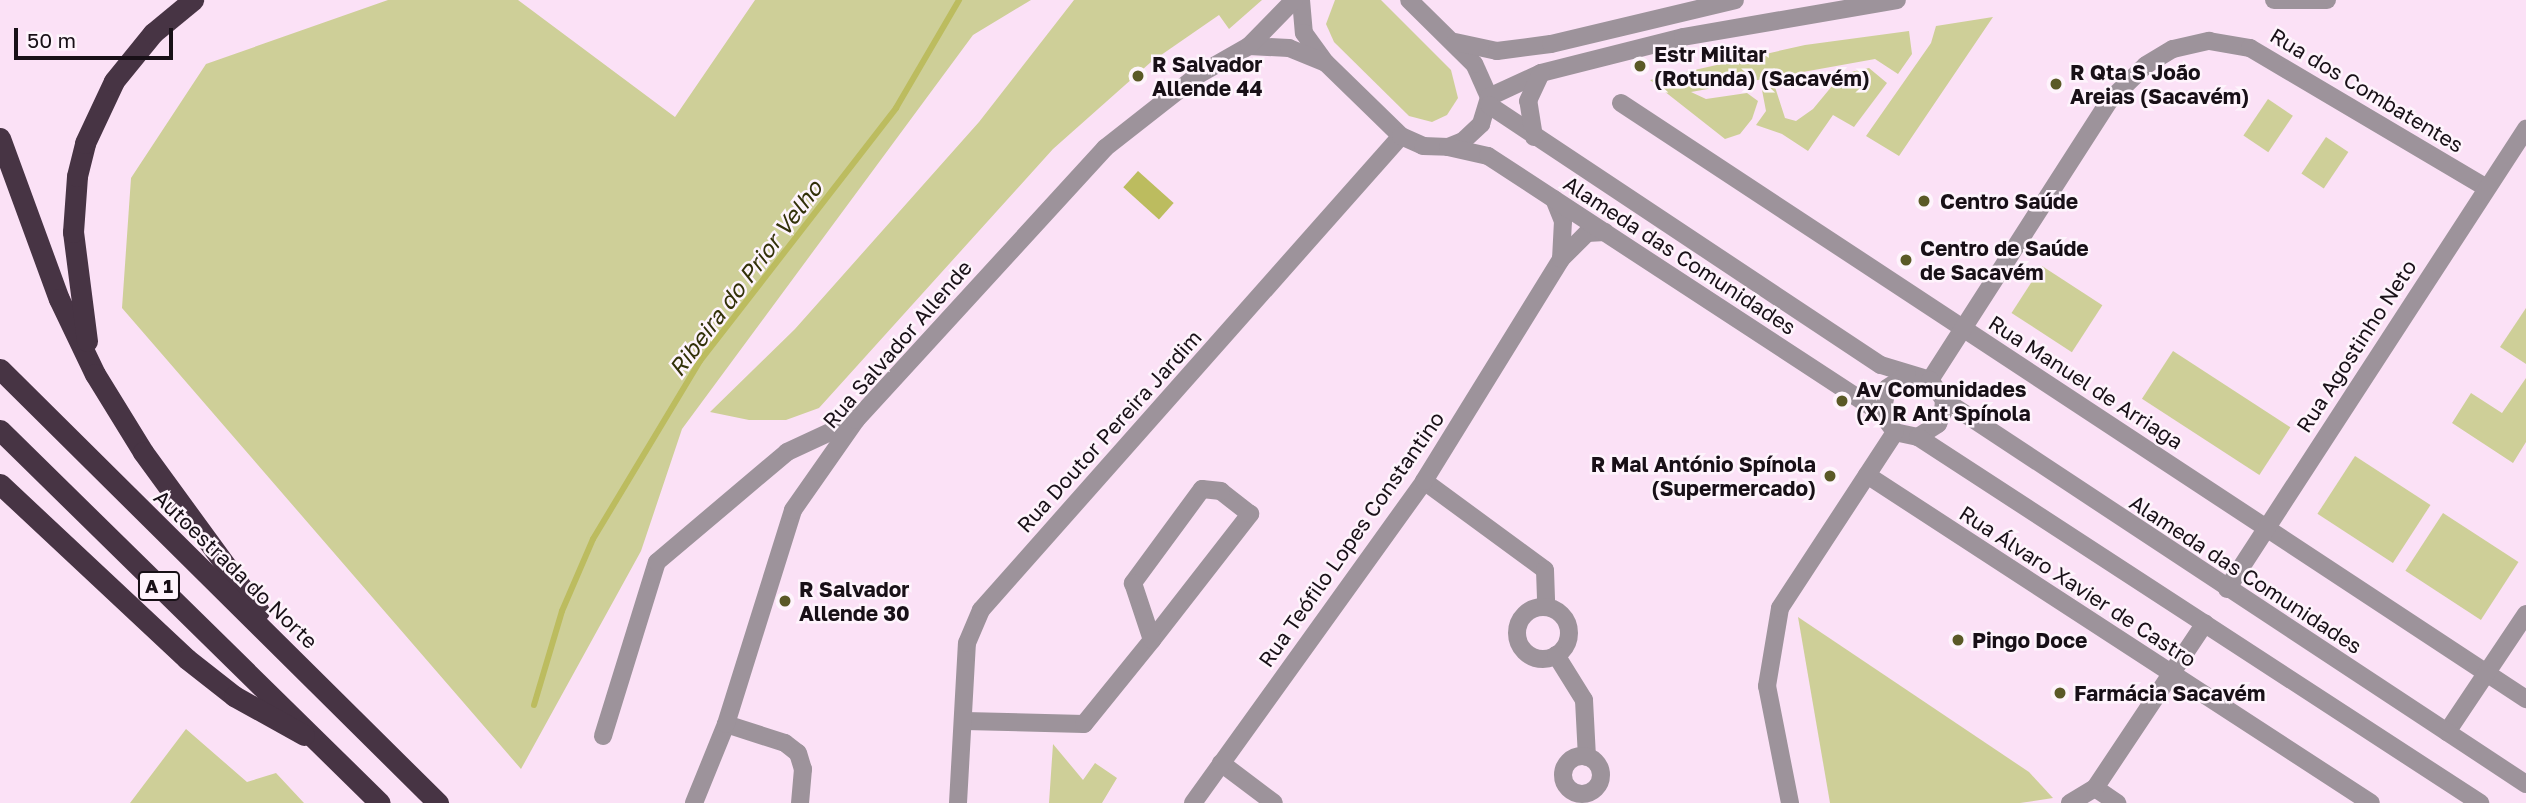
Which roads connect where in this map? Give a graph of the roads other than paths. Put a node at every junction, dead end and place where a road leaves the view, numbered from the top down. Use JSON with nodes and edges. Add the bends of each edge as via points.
{"nodes":[{"id":1,"x":193,"y":0,"type":"edge"},
{"id":2,"x":1294,"y":0,"type":"edge"},
{"id":3,"x":1301,"y":0,"type":"edge"},
{"id":4,"x":1409,"y":0,"type":"edge"},
{"id":5,"x":1735,"y":0,"type":"edge"},
{"id":6,"x":1896,"y":0,"type":"edge"},
{"id":7,"x":2274,"y":0,"type":"edge"},
{"id":8,"x":2327,"y":0,"type":"edge"},
{"id":9,"x":1451,"y":41,"type":"junction"},
{"id":10,"x":1249,"y":46,"type":"junction"},
{"id":11,"x":1326,"y":63,"type":"junction"},
{"id":12,"x":1542,"y":73,"type":"junction"},
{"id":13,"x":1489,"y":101,"type":"junction"},
{"id":14,"x":1621,"y":103,"type":"dead end"},
{"id":15,"x":2526,"y":129,"type":"edge"},
{"id":16,"x":1401,"y":136,"type":"junction"},
{"id":17,"x":1534,"y":137,"type":"junction"},
{"id":18,"x":0,"y":138,"type":"edge"},
{"id":19,"x":1448,"y":147,"type":"junction"},
{"id":20,"x":2487,"y":188,"type":"junction"},
{"id":21,"x":1554,"y":199,"type":"junction"},
{"id":22,"x":1605,"y":232,"type":"junction"},
{"id":23,"x":1561,"y":259,"type":"junction"},
{"id":24,"x":1963,"y":328,"type":"junction"},
{"id":25,"x":0,"y":369,"type":"edge"},
{"id":26,"x":94,"y":374,"type":"junction"},
{"id":27,"x":1907,"y":375,"type":"junction"},
{"id":28,"x":1930,"y":380,"type":"junction"},
{"id":29,"x":1944,"y":400,"type":"junction"},
{"id":30,"x":1882,"y":414,"type":"junction"},
{"id":31,"x":856,"y":420,"type":"junction"},
{"id":32,"x":0,"y":430,"type":"edge"},
{"id":33,"x":1895,"y":432,"type":"junction"},
{"id":34,"x":1918,"y":437,"type":"junction"},
{"id":35,"x":1867,"y":475,"type":"junction"},
{"id":36,"x":1424,"y":481,"type":"junction"},
{"id":37,"x":0,"y":484,"type":"edge"},
{"id":38,"x":2265,"y":527,"type":"junction"},
{"id":39,"x":2227,"y":589,"type":"junction"},
{"id":40,"x":1546,"y":607,"type":"junction"},
{"id":41,"x":2526,"y":614,"type":"edge"},
{"id":42,"x":2205,"y":622,"type":"junction"},
{"id":43,"x":1152,"y":640,"type":"junction"},
{"id":44,"x":1556,"y":655,"type":"junction"},
{"id":45,"x":295,"y":661,"type":"junction"},
{"id":46,"x":2488,"y":673,"type":"junction"},
{"id":47,"x":2171,"y":674,"type":"junction"},
{"id":48,"x":2526,"y":699,"type":"edge"},
{"id":49,"x":965,"y":721,"type":"junction"},
{"id":50,"x":726,"y":724,"type":"junction"},
{"id":51,"x":2447,"y":732,"type":"junction"},
{"id":52,"x":603,"y":736,"type":"dead end"},
{"id":53,"x":318,"y":741,"type":"junction"},
{"id":54,"x":1587,"y":757,"type":"dead end"},
{"id":55,"x":1221,"y":763,"type":"junction"},
{"id":56,"x":2526,"y":784,"type":"edge"},
{"id":57,"x":2095,"y":788,"type":"junction"},
{"id":58,"x":380,"y":803,"type":"edge"},
{"id":59,"x":438,"y":803,"type":"edge"},
{"id":60,"x":694,"y":803,"type":"edge"},
{"id":61,"x":800,"y":803,"type":"edge"},
{"id":62,"x":958,"y":803,"type":"edge"},
{"id":63,"x":1193,"y":803,"type":"edge"},
{"id":64,"x":1274,"y":803,"type":"edge"},
{"id":65,"x":1790,"y":803,"type":"edge"},
{"id":66,"x":2070,"y":803,"type":"edge"},
{"id":67,"x":2117,"y":803,"type":"edge"},
{"id":68,"x":2371,"y":803,"type":"edge"},
{"id":69,"x":2480,"y":803,"type":"edge"}],
"edges":[{"from":1,"to":26,"type":"highway","via":[[153,33],[128,62],[96,113],[85,143],[77,176],[73,232]]},
{"from":2,"to":10,"type":"street","name":"Rua Salvador Allende"},
{"from":3,"to":11,"type":"street","via":[[1304,33]]},
{"from":4,"to":9,"type":"street"},
{"from":5,"to":9,"type":"street","via":[[1551,44],[1497,51]]},
{"from":6,"to":12,"type":"street","via":[[1683,37]]},
{"from":7,"to":8,"type":"street"},
{"from":9,"to":13,"type":"street","via":[[1474,64]]},
{"from":10,"to":11,"type":"street","via":[[1289,48]]},
{"from":10,"to":31,"type":"street","name":"Rua Salvador Allende","via":[[1198,75],[1105,148]]},
{"from":11,"to":16,"type":"street"},
{"from":12,"to":13,"type":"street"},
{"from":12,"to":17,"type":"street","via":[[1528,101]]},
{"from":13,"to":17,"type":"street","name":"Alameda das Comunidades"},
{"from":13,"to":19,"type":"street","via":[[1475,132]]},
{"from":14,"to":24,"type":"street","name":"Rua Manuel de Arriaga"},
{"from":15,"to":20,"type":"street","name":"Rua Agostinho Neto"},
{"from":16,"to":19,"type":"street","name":"Alameda das Comunidades","via":[[1423,146]]},
{"from":16,"to":49,"type":"street","name":"Rua Doutor Pereira Jardim","via":[[981,610],[967,643]]},
{"from":17,"to":27,"type":"street","name":"Alameda das Comunidades","via":[[1881,365]]},
{"from":18,"to":26,"type":"highway","via":[[59,299]]},
{"from":19,"to":21,"type":"street","name":"Alameda das Comunidades","via":[[1489,156]]},
{"from":20,"to":24,"type":"street","name":"Rua dos Combatentes","via":[[2250,48],[2209,41],[2173,49],[2146,65],[2110,100]]},
{"from":20,"to":38,"type":"street","name":"Rua Agostinho Neto"},
{"from":21,"to":22,"type":"street","name":"Alameda das Comunidades"},
{"from":21,"to":23,"type":"street","name":"Rua Teófilo Lopes Constantino","via":[[1563,221]]},
{"from":22,"to":23,"type":"street","name":"Rua Teófilo Lopes Constantino","via":[[1587,233]]},
{"from":22,"to":30,"type":"street","name":"Alameda das Comunidades"},
{"from":23,"to":36,"type":"street","name":"Rua Teófilo Lopes Constantino"},
{"from":24,"to":28,"type":"street","name":"Rua dos Combatentes"},
{"from":24,"to":38,"type":"street","name":"Rua Manuel de Arriaga"},
{"from":25,"to":45,"type":"highway","name":"Autoestrada do Norte","number":"A 1"},
{"from":26,"to":45,"type":"highway","via":[[143,452]]},
{"from":27,"to":28,"type":"street","name":"Alameda das Comunidades"},
{"from":27,"to":30,"type":"street","via":[[1886,388]]},
{"from":28,"to":29,"type":"street","name":"Alameda das Comunidades"},
{"from":29,"to":34,"type":"street","via":[[1938,424]]},
{"from":29,"to":39,"type":"street","name":"Alameda das Comunidades"},
{"from":30,"to":33,"type":"street","name":"Alameda das Comunidades"},
{"from":31,"to":50,"type":"street","name":"Rua Salvador Allende","via":[[793,510]]},
{"from":31,"to":52,"type":"street","via":[[787,452],[657,562]]},
{"from":32,"to":53,"type":"highway","number":"A 1"},
{"from":33,"to":34,"type":"street"},
{"from":33,"to":35,"type":"street"},
{"from":34,"to":42,"type":"street"},
{"from":35,"to":47,"type":"street","name":"Rua Álvaro Xavier de Castro"},
{"from":35,"to":65,"type":"street","via":[[1780,608],[1767,686]]},
{"from":36,"to":40,"type":"street","via":[[1545,570]]},
{"from":36,"to":55,"type":"street","name":"Rua Teófilo Lopes Constantino"},
{"from":37,"to":53,"type":"highway","via":[[187,659],[234,696]]},
{"from":38,"to":39,"type":"street","name":"Rua Agostinho Neto"},
{"from":38,"to":46,"type":"street","name":"Rua Manuel de Arriaga"},
{"from":39,"to":51,"type":"street","name":"Alameda das Comunidades"},
{"from":40,"to":44,"type":"street","via":[[1559,612],[1569,627],[1566,645]]},
{"from":40,"to":44,"type":"street","via":[[1522,618],[1518,636],[1534,657]]},
{"from":41,"to":46,"type":"street"},
{"from":42,"to":47,"type":"street"},
{"from":42,"to":69,"type":"street"},
{"from":43,"to":43,"type":"street","via":[[1250,514],[1220,491],[1202,489],[1133,583]]},
{"from":43,"to":49,"type":"street","via":[[1084,724]]},
{"from":44,"to":54,"type":"street","via":[[1584,700]]},
{"from":45,"to":59,"type":"highway","name":"Autoestrada do Norte","number":"A 1"},
{"from":46,"to":48,"type":"street","name":"Rua Manuel de Arriaga"},
{"from":46,"to":51,"type":"street"},
{"from":47,"to":57,"type":"street"},
{"from":47,"to":68,"type":"street","name":"Rua Álvaro Xavier de Castro"},
{"from":49,"to":62,"type":"street","name":"Rua Doutor Pereira Jardim"},
{"from":50,"to":60,"type":"street","name":"Rua Salvador Allende"},
{"from":50,"to":61,"type":"street","via":[[785,743],[798,752],[803,769]]},
{"from":51,"to":56,"type":"street","name":"Alameda das Comunidades"},
{"from":53,"to":58,"type":"highway","number":"A 1"},
{"from":55,"to":63,"type":"street","name":"Rua Teófilo Lopes Constantino"},
{"from":55,"to":64,"type":"street"},
{"from":57,"to":66,"type":"street"},
{"from":57,"to":67,"type":"street"}]}
